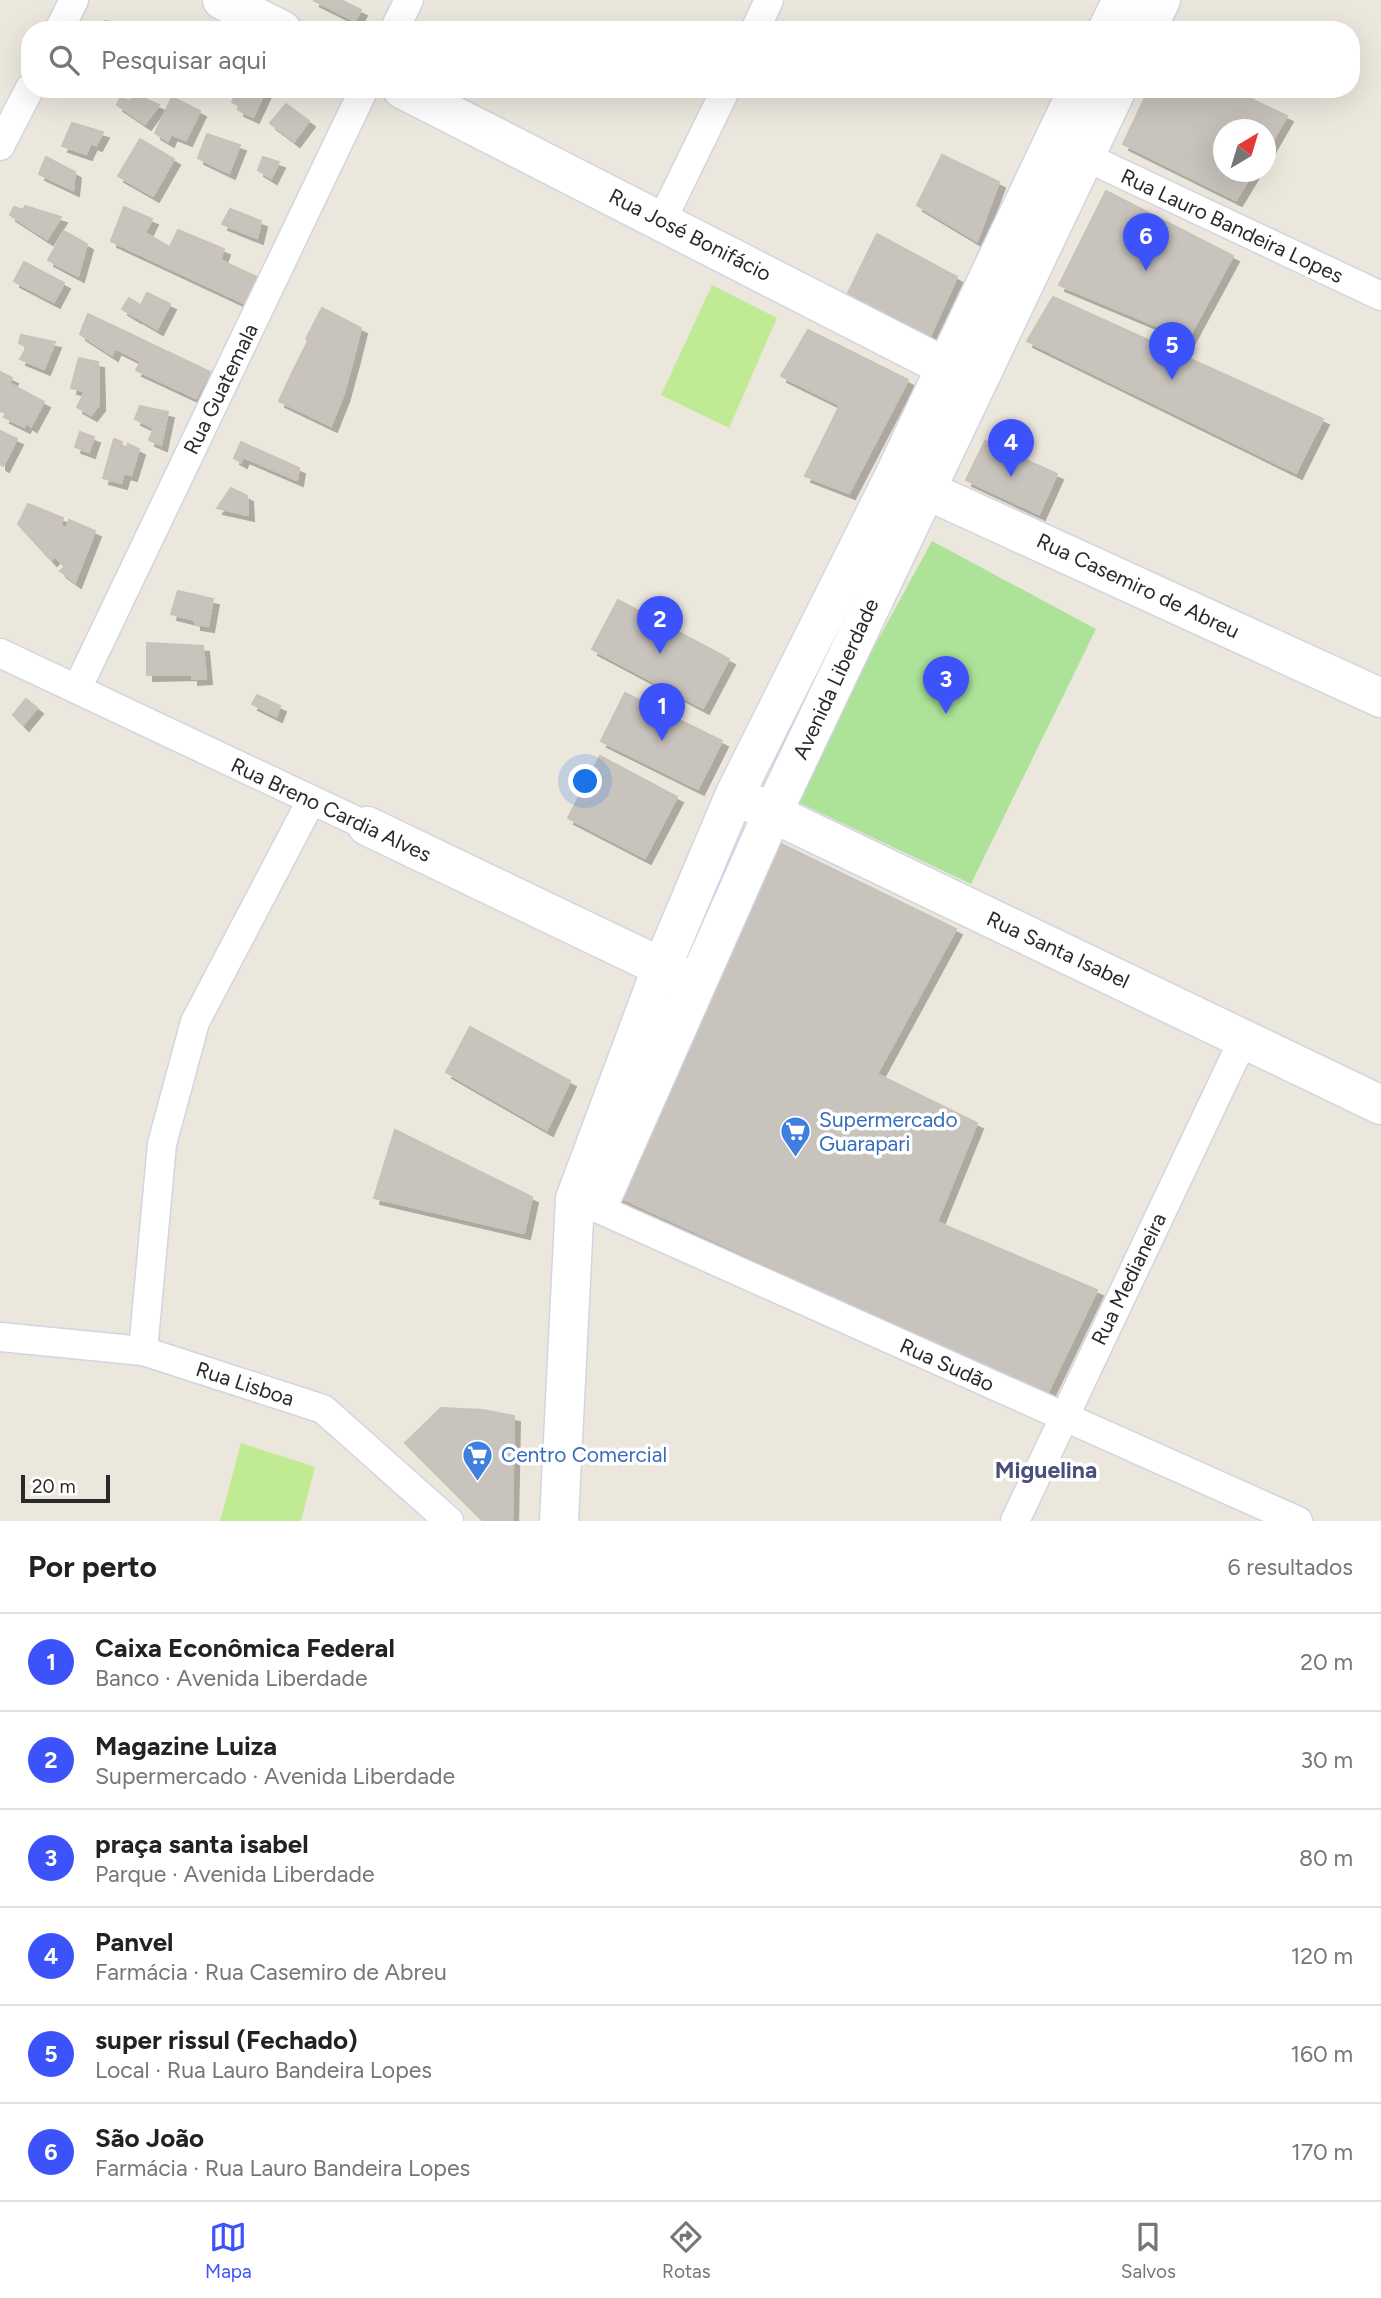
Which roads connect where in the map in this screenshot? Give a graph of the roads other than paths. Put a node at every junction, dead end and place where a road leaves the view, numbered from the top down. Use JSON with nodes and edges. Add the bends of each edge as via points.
{"nodes":[{"id":1,"x":74,"y":0,"type":"edge"},
{"id":2,"x":222,"y":0,"type":"edge"},
{"id":3,"x":409,"y":0,"type":"edge"},
{"id":4,"x":769,"y":0,"type":"edge"},
{"id":5,"x":1122,"y":0,"type":"edge"},
{"id":6,"x":1161,"y":0,"type":"edge"},
{"id":7,"x":64,"y":21,"type":"edge"},
{"id":8,"x":264,"y":21,"type":"edge"},
{"id":9,"x":398,"y":21,"type":"edge"},
{"id":10,"x":759,"y":21,"type":"edge"},
{"id":11,"x":1112,"y":21,"type":"edge"},
{"id":12,"x":1150,"y":21,"type":"edge"},
{"id":13,"x":25,"y":98,"type":"edge"},
{"id":14,"x":360,"y":98,"type":"edge"},
{"id":15,"x":420,"y":98,"type":"edge"},
{"id":16,"x":722,"y":98,"type":"edge"},
{"id":17,"x":1077,"y":98,"type":"edge"},
{"id":18,"x":1110,"y":98,"type":"edge"},
{"id":19,"x":0,"y":146,"type":"edge"},
{"id":20,"x":1068,"y":149,"type":"junction"},
{"id":21,"x":662,"y":220,"type":"junction"},
{"id":22,"x":1381,"y":296,"type":"edge"},
{"id":23,"x":960,"y":375,"type":"junction"},
{"id":24,"x":910,"y":482,"type":"junction"},
{"id":25,"x":0,"y":653,"type":"edge"},
{"id":26,"x":77,"y":689,"type":"junction"},
{"id":27,"x":1381,"y":698,"type":"edge"},
{"id":28,"x":735,"y":794,"type":"junction"},
{"id":29,"x":311,"y":801,"type":"junction"},
{"id":30,"x":772,"y":814,"type":"junction"},
{"id":31,"x":367,"y":826,"type":"joint"},
{"id":32,"x":678,"y":976,"type":"junction"},
{"id":33,"x":1244,"y":1038,"type":"junction"},
{"id":34,"x":1381,"y":1105,"type":"edge"},
{"id":35,"x":597,"y":1208,"type":"junction"},
{"id":36,"x":570,"y":1275,"type":"junction"},
{"id":37,"x":0,"y":1337,"type":"edge"},
{"id":38,"x":143,"y":1350,"type":"junction"},
{"id":39,"x":1063,"y":1418,"type":"junction"},
{"id":40,"x":449,"y":1521,"type":"edge"},
{"id":41,"x":559,"y":1521,"type":"edge"},
{"id":42,"x":1015,"y":1521,"type":"edge"},
{"id":43,"x":1298,"y":1521,"type":"edge"}],
"edges":[{"from":1,"to":7,"type":"street"},
{"from":2,"to":8,"type":"main road"},
{"from":3,"to":9,"type":"street"},
{"from":4,"to":10,"type":"street"},
{"from":5,"to":11,"type":"main road"},
{"from":6,"to":12,"type":"main road"},
{"from":13,"to":19,"type":"street"},
{"from":14,"to":26,"type":"street","name":"Rua Guatemala"},
{"from":15,"to":21,"type":"main road","name":"Rua José Bonifácio"},
{"from":16,"to":21,"type":"street"},
{"from":17,"to":20,"type":"main road","name":"Avenida Liberdade"},
{"from":18,"to":20,"type":"main road","name":"Avenida Liberdade"},
{"from":20,"to":22,"type":"street","name":"Rua Lauro Bandeira Lopes"},
{"from":20,"to":23,"type":"main road","name":"Avenida Liberdade"},
{"from":21,"to":23,"type":"main road","name":"Rua José Bonifácio"},
{"from":23,"to":24,"type":"main road","name":"Avenida Liberdade"},
{"from":24,"to":27,"type":"main road","name":"Rua Casemiro de Abreu"},
{"from":24,"to":28,"type":"main road","name":"Avenida Liberdade"},
{"from":24,"to":30,"type":"main road","name":"Avenida Liberdade"},
{"from":25,"to":26,"type":"street","name":"Rua Breno Cardia Alves"},
{"from":26,"to":29,"type":"street","name":"Rua Breno Cardia Alves"},
{"from":28,"to":30,"type":"main road","name":"Rua Santa Isabel"},
{"from":28,"to":32,"type":"main road","name":"Avenida Liberdade"},
{"from":29,"to":31,"type":"street","name":"Rua Breno Cardia Alves"},
{"from":29,"to":38,"type":"street","via":[[195,1022],[162,1144]]},
{"from":30,"to":32,"type":"main road","name":"Avenida Liberdade"},
{"from":30,"to":33,"type":"main road","name":"Rua Santa Isabel"},
{"from":31,"to":32,"type":"main road","name":"Rua Breno Cardia Alves"},
{"from":32,"to":35,"type":"main road","name":"Avenida Liberdade"},
{"from":32,"to":36,"type":"main road","name":"Avenida Liberdade","via":[[575,1199]]},
{"from":33,"to":34,"type":"main road","name":"Rua Santa Isabel"},
{"from":33,"to":39,"type":"street","name":"Rua Medianeira"},
{"from":35,"to":36,"type":"main road","name":"Avenida Liberdade"},
{"from":35,"to":39,"type":"street","name":"Rua Sudão"},
{"from":36,"to":41,"type":"main road","name":"Avenida Liberdade"},
{"from":37,"to":38,"type":"street","name":"Rua Lisboa"},
{"from":38,"to":40,"type":"street","name":"Rua Lisboa","via":[[323,1409]]},
{"from":39,"to":42,"type":"street","name":"Rua Medianeira"},
{"from":39,"to":43,"type":"street","name":"Rua Sudão"}]}
